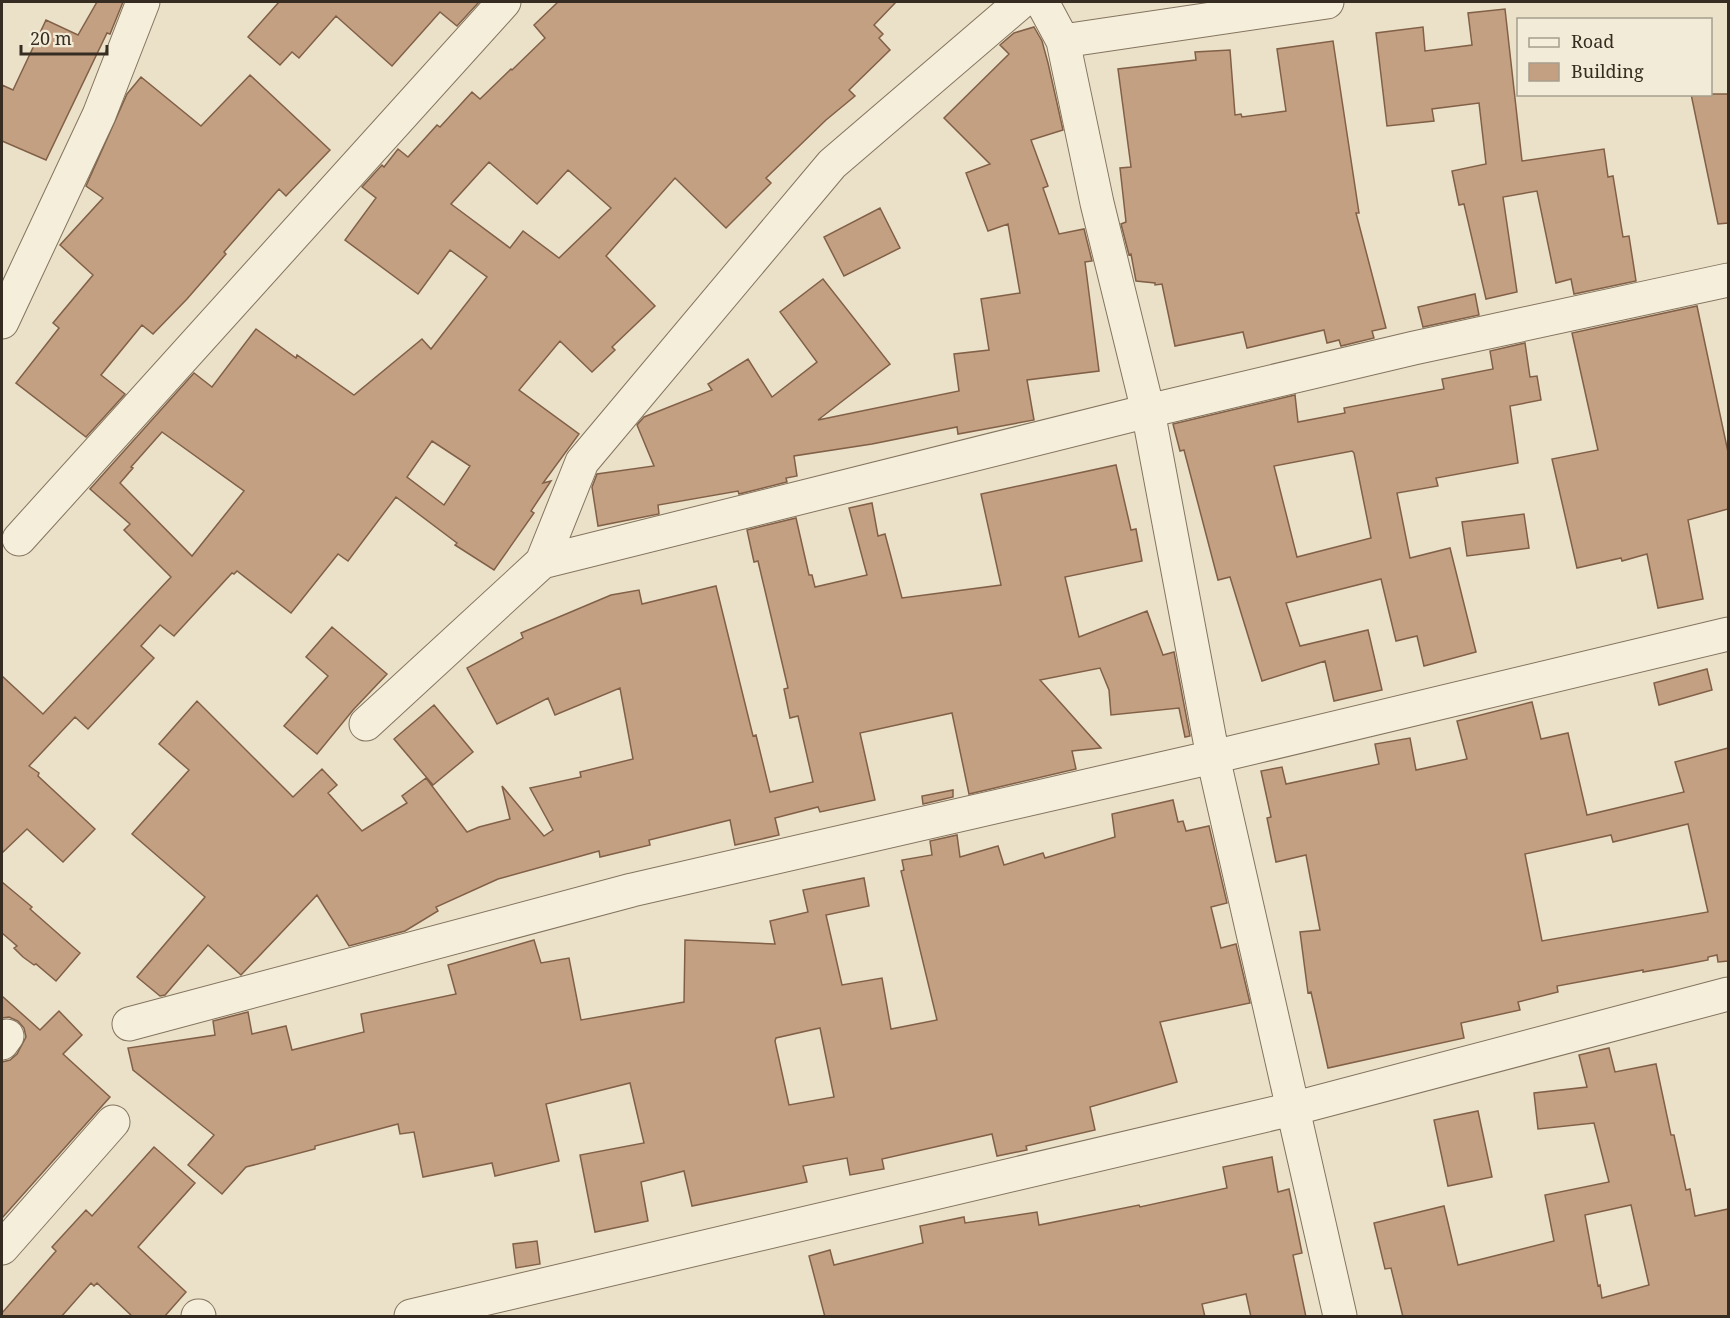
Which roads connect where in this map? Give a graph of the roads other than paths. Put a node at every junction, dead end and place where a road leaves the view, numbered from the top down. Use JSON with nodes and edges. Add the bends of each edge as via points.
{"nodes":[{"id":1,"x":143,"y":2,"type":"edge"},
{"id":2,"x":504,"y":2,"type":"edge"},
{"id":3,"x":1021,"y":2,"type":"edge"},
{"id":4,"x":1042,"y":2,"type":"edge"},
{"id":5,"x":1327,"y":2,"type":"edge"},
{"id":6,"x":1063,"y":40,"type":"junction"},
{"id":7,"x":1728,"y":279,"type":"edge"},
{"id":8,"x":2,"y":322,"type":"edge"},
{"id":9,"x":1148,"y":411,"type":"junction"},
{"id":10,"x":19,"y":539,"type":"dead end"},
{"id":11,"x":542,"y":562,"type":"junction"},
{"id":12,"x":1728,"y":634,"type":"edge"},
{"id":13,"x":366,"y":724,"type":"dead end"},
{"id":14,"x":1213,"y":757,"type":"junction"},
{"id":15,"x":1728,"y":994,"type":"edge"},
{"id":16,"x":129,"y":1024,"type":"dead end"},
{"id":17,"x":1292,"y":1109,"type":"junction"},
{"id":18,"x":113,"y":1122,"type":"dead end"},
{"id":19,"x":2,"y":1248,"type":"edge"},
{"id":20,"x":411,"y":1317,"type":"edge"},
{"id":21,"x":1340,"y":1317,"type":"edge"}],
"edges":[{"from":1,"to":8,"type":"street","via":[[99,115]]},
{"from":2,"to":10,"type":"street"},
{"from":3,"to":11,"type":"street","via":[[832,164],[582,462]]},
{"from":4,"to":6,"type":"street"},
{"from":5,"to":6,"type":"street"},
{"from":6,"to":9,"type":"street","via":[[1097,203]]},
{"from":7,"to":9,"type":"street"},
{"from":9,"to":11,"type":"street"},
{"from":9,"to":14,"type":"street"},
{"from":11,"to":13,"type":"street"},
{"from":12,"to":14,"type":"street"},
{"from":14,"to":16,"type":"street","via":[[632,890]]},
{"from":14,"to":17,"type":"street"},
{"from":15,"to":17,"type":"street"},
{"from":17,"to":20,"type":"street"},
{"from":17,"to":21,"type":"street"},
{"from":18,"to":19,"type":"street"}]}
